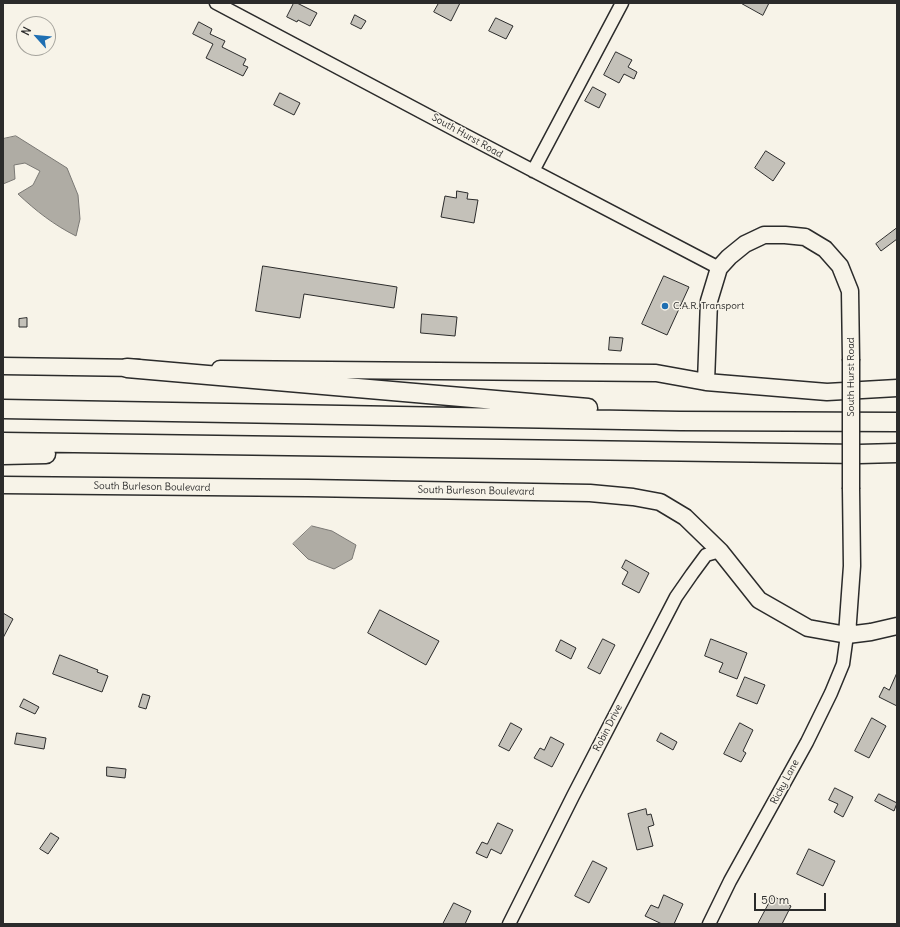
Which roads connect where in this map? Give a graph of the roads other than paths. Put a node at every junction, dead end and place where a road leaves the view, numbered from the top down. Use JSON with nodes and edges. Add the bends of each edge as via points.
{"nodes":[{"id":1,"x":216,"y":3,"type":"edge"},
{"id":2,"x":622,"y":3,"type":"edge"},
{"id":3,"x":533,"y":171,"type":"junction"},
{"id":4,"x":719,"y":268,"type":"junction"},
{"id":5,"x":3,"y":366,"type":"edge"},
{"id":6,"x":127,"y":368,"type":"junction"},
{"id":7,"x":706,"y":382,"type":"junction"},
{"id":8,"x":897,"y":388,"type":"edge"},
{"id":9,"x":3,"y":409,"type":"edge"},
{"id":10,"x":680,"y":421,"type":"junction"},
{"id":11,"x":897,"y":422,"type":"edge"},
{"id":12,"x":3,"y":442,"type":"edge"},
{"id":13,"x":162,"y":444,"type":"junction"},
{"id":14,"x":897,"y":453,"type":"edge"},
{"id":15,"x":3,"y":455,"type":"edge"},
{"id":16,"x":3,"y":485,"type":"edge"},
{"id":17,"x":720,"y":551,"type":"junction"},
{"id":18,"x":897,"y":626,"type":"edge"},
{"id":19,"x":847,"y":634,"type":"junction"},
{"id":20,"x":510,"y":921,"type":"edge"},
{"id":21,"x":709,"y":924,"type":"edge"}],
"edges":[{"from":1,"to":3,"type":"street","name":"South Hurst Road"},
{"from":2,"to":3,"type":"street"},
{"from":3,"to":4,"type":"street","name":"South Hurst Road"},
{"from":4,"to":7,"type":"main road","name":"South Hurst Road","via":[[709,301]]},
{"from":4,"to":19,"type":"main road","name":"South Hurst Road","bridge":true,"via":[[729,256],[745,244],[764,235],[805,237],[825,249],[840,266],[850,291],[852,566]]},
{"from":5,"to":6,"type":"main road"},
{"from":6,"to":7,"type":"main road","via":[[656,373]]},
{"from":6,"to":10,"type":"highway","via":[[608,410]]},
{"from":7,"to":8,"type":"main road","via":[[827,392]]},
{"from":9,"to":10,"type":"highway"},
{"from":10,"to":11,"type":"highway"},
{"from":12,"to":13,"type":"highway"},
{"from":13,"to":14,"type":"highway"},
{"from":13,"to":15,"type":"highway","via":[[130,453]]},
{"from":16,"to":17,"type":"main road","name":"South Burleson Boulevard","via":[[583,493],[633,497],[660,502],[685,517]]},
{"from":17,"to":19,"type":"main road","name":"South Burleson Boulevard","via":[[759,600],[808,628]]},
{"from":17,"to":20,"type":"street","name":"Robin Drive","via":[[706,555],[676,597]]},
{"from":18,"to":19,"type":"main road","name":"South Burleson Boulevard"},
{"from":19,"to":21,"type":"street","name":"Ricky Lane","via":[[843,664],[831,693]]}]}
